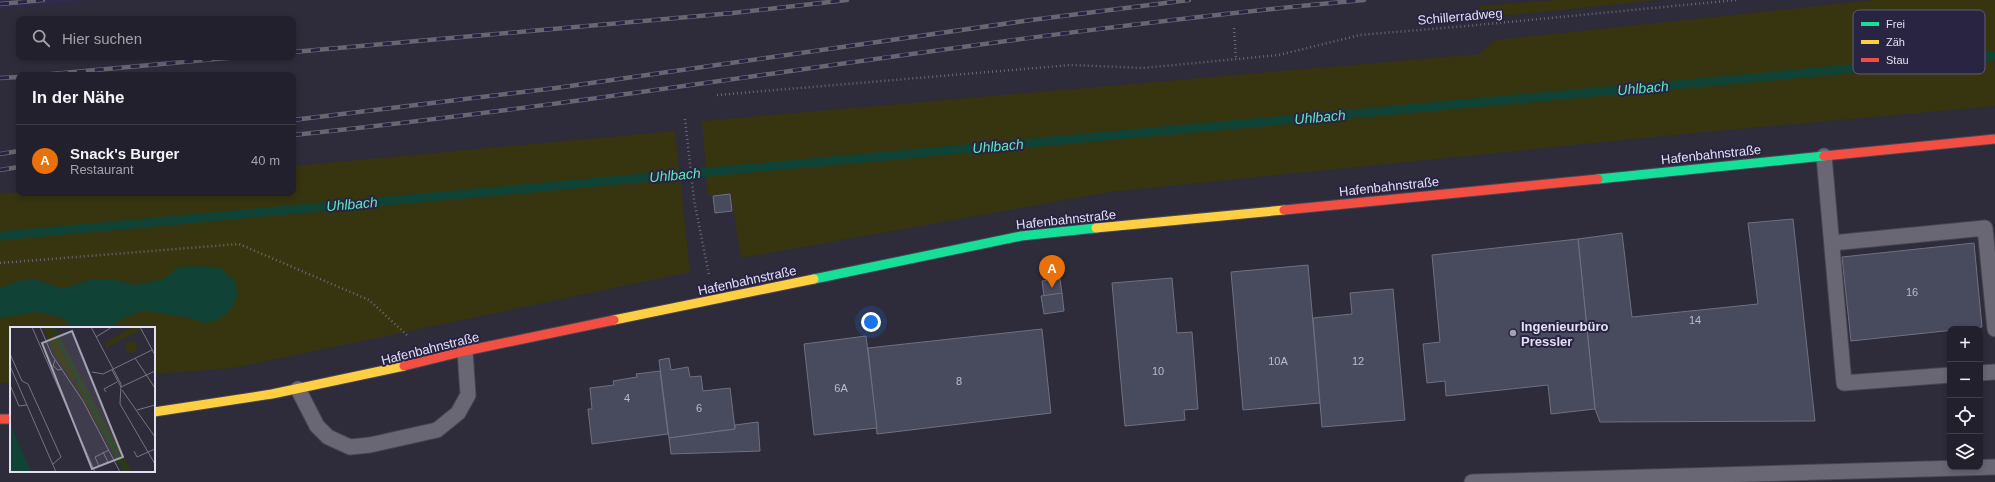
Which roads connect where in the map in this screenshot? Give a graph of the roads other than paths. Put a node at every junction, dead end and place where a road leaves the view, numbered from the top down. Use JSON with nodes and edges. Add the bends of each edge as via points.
{"nodes":[{"id":1,"x":1995,"y":139,"type":"edge"},
{"id":2,"x":1824,"y":156,"type":"junction"},
{"id":3,"x":1832,"y":243,"type":"junction"},
{"id":4,"x":1995,"y":329,"type":"edge"},
{"id":5,"x":466,"y":352,"type":"junction"},
{"id":6,"x":1995,"y":372,"type":"edge"},
{"id":7,"x":1983,"y":373,"type":"edge"},
{"id":8,"x":1947,"y":375,"type":"edge"},
{"id":9,"x":298,"y":389,"type":"junction"},
{"id":10,"x":155,"y":412,"type":"edge"},
{"id":11,"x":1995,"y":468,"type":"edge"},
{"id":12,"x":1472,"y":482,"type":"edge"}],
"edges":[{"from":1,"to":2,"type":"main road","name":"Hafenbahnstraße"},
{"from":2,"to":3,"type":"lane"},
{"from":2,"to":5,"type":"main road","name":"Hafenbahnstraße","via":[[1021,236]]},
{"from":3,"to":4,"type":"lane","via":[[1985,228]]},
{"from":3,"to":8,"type":"lane","via":[[1844,384]]},
{"from":5,"to":9,"type":"main road","name":"Hafenbahnstraße","via":[[380,373]]},
{"from":5,"to":9,"type":"lane","via":[[468,395],[458,413],[437,430],[422,434],[350,447],[328,437],[317,426]]},
{"from":6,"to":7,"type":"lane"},
{"from":9,"to":10,"type":"main road","name":"Hafenbahnstraße","via":[[218,405]]},
{"from":11,"to":12,"type":"lane"}]}
